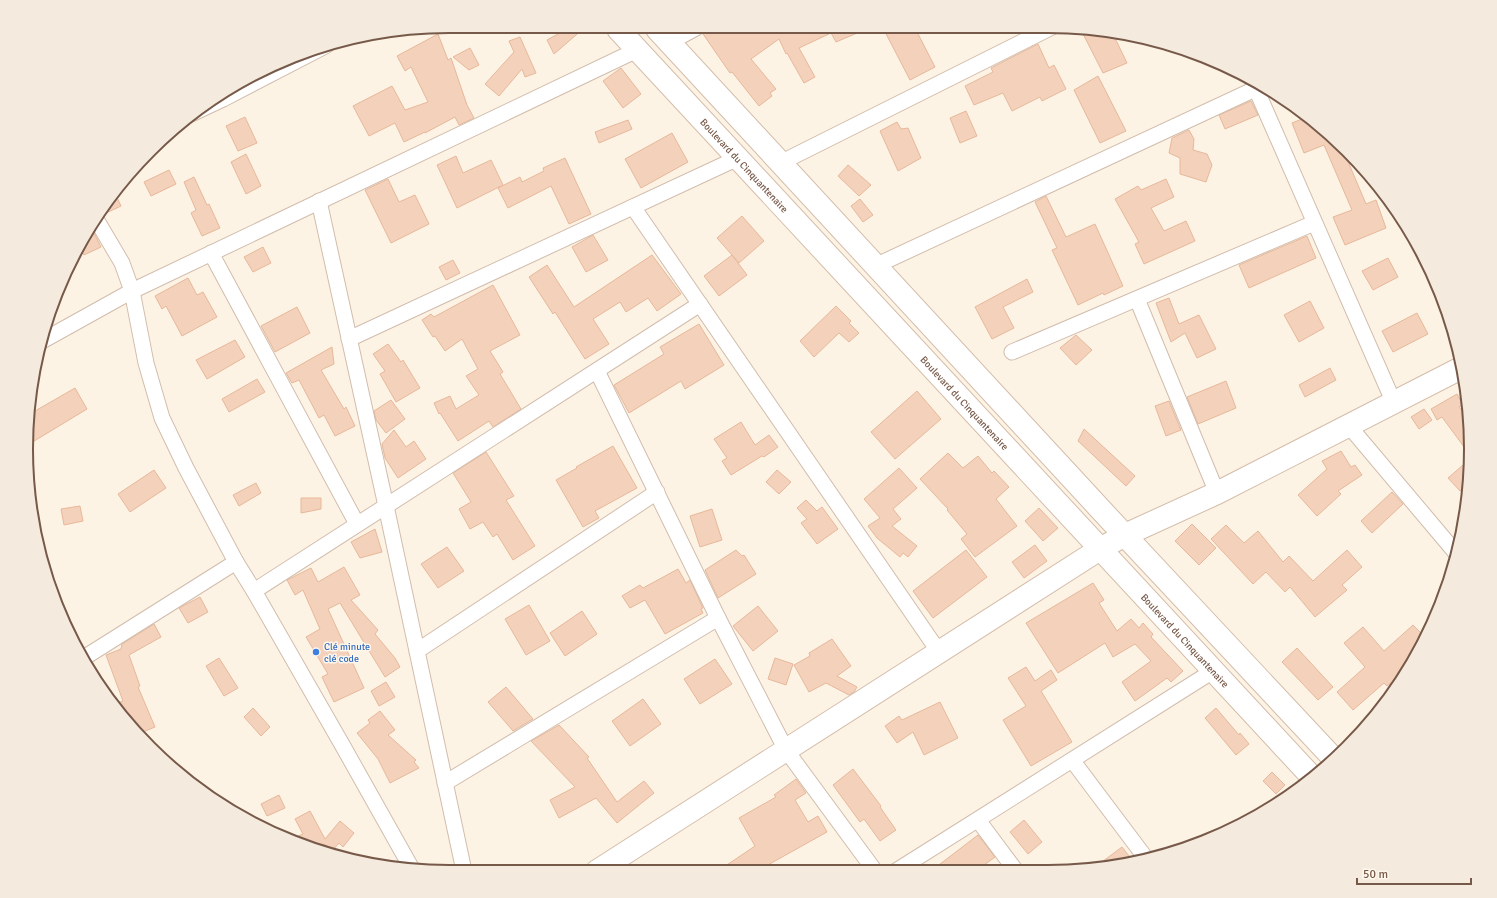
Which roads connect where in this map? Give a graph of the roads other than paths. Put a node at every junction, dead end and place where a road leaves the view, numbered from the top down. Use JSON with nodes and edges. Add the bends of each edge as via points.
{"nodes":[{"id":1,"x":622,"y":33,"type":"edge"},
{"id":2,"x":1040,"y":33,"type":"edge"},
{"id":3,"x":664,"y":35,"type":"edge"},
{"id":4,"x":637,"y":50,"type":"junction"},
{"id":5,"x":280,"y":69,"type":"edge"},
{"id":6,"x":1252,"y":87,"type":"edge"},
{"id":7,"x":1255,"y":89,"type":"edge"},
{"id":8,"x":234,"y":93,"type":"edge"},
{"id":9,"x":738,"y":158,"type":"junction"},
{"id":10,"x":780,"y":164,"type":"junction"},
{"id":11,"x":319,"y":201,"type":"junction"},
{"id":12,"x":633,"y":207,"type":"junction"},
{"id":13,"x":1314,"y":223,"type":"junction"},
{"id":14,"x":99,"y":224,"type":"edge"},
{"id":15,"x":211,"y":253,"type":"junction"},
{"id":16,"x":875,"y":266,"type":"junction"},
{"id":17,"x":132,"y":291,"type":"junction"},
{"id":18,"x":1137,"y":299,"type":"junction"},
{"id":19,"x":700,"y":304,"type":"junction"},
{"id":20,"x":48,"y":338,"type":"edge"},
{"id":21,"x":349,"y":339,"type":"junction"},
{"id":22,"x":1012,"y":352,"type":"dead end"},
{"id":23,"x":1456,"y":370,"type":"edge"},
{"id":24,"x":596,"y":371,"type":"junction"},
{"id":25,"x":1394,"y":403,"type":"junction"},
{"id":26,"x":1349,"y":426,"type":"junction"},
{"id":27,"x":656,"y":492,"type":"junction"},
{"id":28,"x":1217,"y":493,"type":"junction"},
{"id":29,"x":386,"y":506,"type":"junction"},
{"id":30,"x":357,"y":524,"type":"junction"},
{"id":31,"x":1125,"y":535,"type":"junction"},
{"id":32,"x":1100,"y":549,"type":"junction"},
{"id":33,"x":1452,"y":549,"type":"edge"},
{"id":34,"x":236,"y":562,"type":"junction"},
{"id":35,"x":254,"y":591,"type":"junction"},
{"id":36,"x":718,"y":618,"type":"junction"},
{"id":37,"x":417,"y":651,"type":"junction"},
{"id":38,"x":939,"y":652,"type":"junction"},
{"id":39,"x":88,"y":655,"type":"edge"},
{"id":40,"x":1213,"y":671,"type":"junction"},
{"id":41,"x":786,"y":750,"type":"junction"},
{"id":42,"x":1330,"y":755,"type":"edge"},
{"id":43,"x":1072,"y":760,"type":"junction"},
{"id":44,"x":1308,"y":773,"type":"edge"},
{"id":45,"x":445,"y":783,"type":"junction"},
{"id":46,"x":978,"y":820,"type":"junction"},
{"id":47,"x":1143,"y":854,"type":"edge"},
{"id":48,"x":408,"y":862,"type":"edge"},
{"id":49,"x":463,"y":865,"type":"edge"},
{"id":50,"x":605,"y":865,"type":"edge"},
{"id":51,"x":871,"y":865,"type":"edge"},
{"id":52,"x":906,"y":865,"type":"edge"},
{"id":53,"x":1012,"y":865,"type":"edge"}],
"edges":[{"from":1,"to":4,"type":"main road","name":"Boulevard du Cinquantenaire"},
{"from":2,"to":10,"type":"street"},
{"from":3,"to":10,"type":"main road"},
{"from":4,"to":9,"type":"main road","name":"Boulevard du Cinquantenaire"},
{"from":4,"to":11,"type":"street"},
{"from":5,"to":8,"type":"street"},
{"from":6,"to":16,"type":"street"},
{"from":7,"to":13,"type":"street"},
{"from":9,"to":12,"type":"street"},
{"from":9,"to":32,"type":"main road","name":"Boulevard du Cinquantenaire"},
{"from":10,"to":16,"type":"main road"},
{"from":11,"to":15,"type":"street"},
{"from":11,"to":21,"type":"street"},
{"from":12,"to":19,"type":"street"},
{"from":12,"to":21,"type":"street"},
{"from":13,"to":18,"type":"street"},
{"from":13,"to":25,"type":"street"},
{"from":14,"to":17,"type":"street","via":[[122,263]]},
{"from":15,"to":17,"type":"street"},
{"from":15,"to":30,"type":"street"},
{"from":16,"to":31,"type":"main road"},
{"from":17,"to":20,"type":"street"},
{"from":17,"to":34,"type":"street","via":[[146,363],[162,418]]},
{"from":18,"to":22,"type":"street"},
{"from":18,"to":28,"type":"street"},
{"from":19,"to":24,"type":"street"},
{"from":19,"to":38,"type":"street"},
{"from":21,"to":29,"type":"street"},
{"from":23,"to":25,"type":"main road"},
{"from":24,"to":27,"type":"street"},
{"from":24,"to":29,"type":"street"},
{"from":25,"to":26,"type":"main road"},
{"from":26,"to":28,"type":"main road"},
{"from":26,"to":33,"type":"street"},
{"from":27,"to":36,"type":"street"},
{"from":27,"to":37,"type":"street"},
{"from":28,"to":31,"type":"main road"},
{"from":29,"to":30,"type":"street"},
{"from":29,"to":37,"type":"street"},
{"from":30,"to":35,"type":"street"},
{"from":31,"to":32,"type":"main road"},
{"from":31,"to":42,"type":"main road"},
{"from":32,"to":38,"type":"main road"},
{"from":32,"to":40,"type":"main road","name":"Boulevard du Cinquantenaire"},
{"from":34,"to":35,"type":"street"},
{"from":34,"to":39,"type":"street"},
{"from":35,"to":48,"type":"street"},
{"from":36,"to":41,"type":"street"},
{"from":36,"to":45,"type":"street"},
{"from":37,"to":45,"type":"street"},
{"from":38,"to":41,"type":"main road"},
{"from":40,"to":43,"type":"street"},
{"from":40,"to":44,"type":"main road","name":"Boulevard du Cinquantenaire"},
{"from":41,"to":50,"type":"main road"},
{"from":41,"to":51,"type":"street"},
{"from":43,"to":46,"type":"street"},
{"from":43,"to":47,"type":"street"},
{"from":45,"to":49,"type":"street"},
{"from":46,"to":52,"type":"street"},
{"from":46,"to":53,"type":"street"}]}
